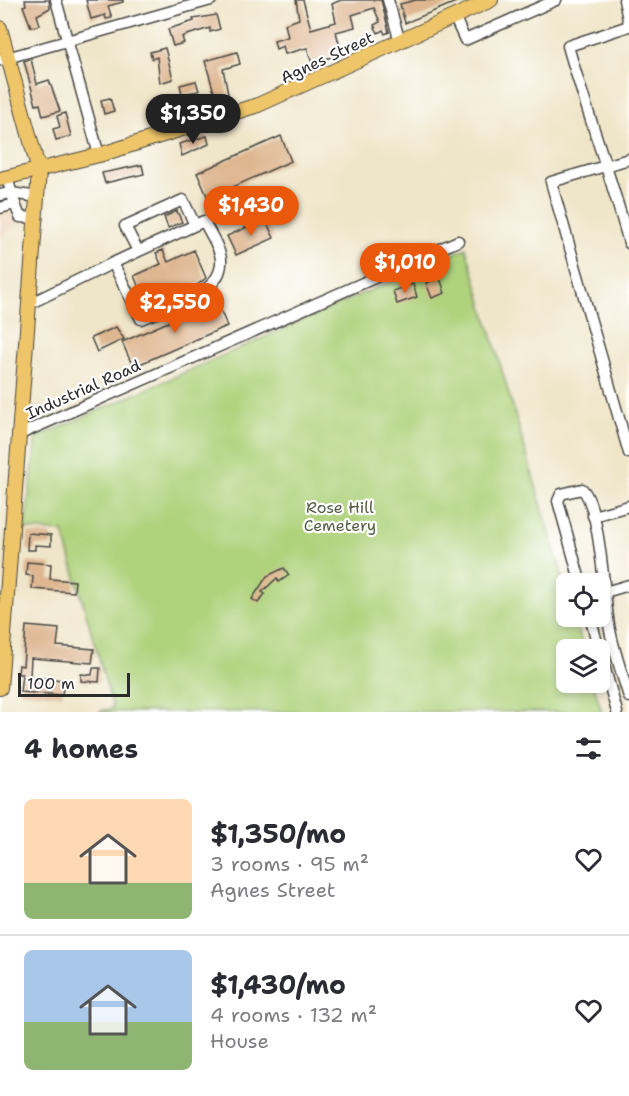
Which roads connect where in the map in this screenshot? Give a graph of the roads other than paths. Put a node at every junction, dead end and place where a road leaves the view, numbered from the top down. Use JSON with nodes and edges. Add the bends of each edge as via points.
{"nodes":[{"id":1,"x":56,"y":0,"type":"edge"},
{"id":2,"x":211,"y":0,"type":"edge"},
{"id":3,"x":388,"y":0,"type":"edge"},
{"id":4,"x":490,"y":0,"type":"edge"},
{"id":5,"x":624,"y":0,"type":"edge"},
{"id":6,"x":551,"y":1,"type":"edge"},
{"id":7,"x":473,"y":4,"type":"edge"},
{"id":8,"x":454,"y":16,"type":"junction"},
{"id":9,"x":629,"y":25,"type":"edge"},
{"id":10,"x":0,"y":28,"type":"edge"},
{"id":11,"x":67,"y":41,"type":"junction"},
{"id":12,"x":400,"y":42,"type":"junction"},
{"id":13,"x":4,"y":59,"type":"edge"},
{"id":14,"x":99,"y":154,"type":"junction"},
{"id":15,"x":629,"y":159,"type":"edge"},
{"id":16,"x":608,"y":164,"type":"junction"},
{"id":17,"x":39,"y":171,"type":"junction"},
{"id":18,"x":4,"y":178,"type":"edge"},
{"id":19,"x":38,"y":197,"type":"junction"},
{"id":20,"x":9,"y":198,"type":"edge"},
{"id":21,"x":0,"y":208,"type":"edge"},
{"id":22,"x":37,"y":218,"type":"junction"},
{"id":23,"x":195,"y":225,"type":"junction"},
{"id":24,"x":458,"y":241,"type":"dead end"},
{"id":25,"x":629,"y":243,"type":"edge"},
{"id":26,"x":138,"y":251,"type":"junction"},
{"id":27,"x":113,"y":263,"type":"junction"},
{"id":28,"x":29,"y":304,"type":"junction"},
{"id":29,"x":18,"y":435,"type":"junction"},
{"id":30,"x":629,"y":453,"type":"edge"},
{"id":31,"x":629,"y":506,"type":"edge"},
{"id":32,"x":593,"y":516,"type":"junction"},
{"id":33,"x":578,"y":573,"type":"edge"},
{"id":34,"x":601,"y":573,"type":"edge"},
{"id":35,"x":629,"y":585,"type":"edge"},
{"id":36,"x":610,"y":589,"type":"edge"},
{"id":37,"x":610,"y":627,"type":"edge"},
{"id":38,"x":0,"y":683,"type":"edge"},
{"id":39,"x":610,"y":686,"type":"edge"},
{"id":40,"x":629,"y":697,"type":"edge"},
{"id":41,"x":617,"y":712,"type":"edge"}],
"edges":[{"from":1,"to":11,"type":"street"},
{"from":2,"to":11,"type":"street"},
{"from":3,"to":12,"type":"street"},
{"from":4,"to":7,"type":"main road","name":"Agnes Street"},
{"from":5,"to":9,"type":"street"},
{"from":6,"to":8,"type":"street","via":[[465,40]]},
{"from":7,"to":8,"type":"main road","name":"Agnes Street"},
{"from":8,"to":12,"type":"main road","name":"Agnes Street"},
{"from":9,"to":16,"type":"street","via":[[568,46],[593,134]]},
{"from":10,"to":13,"type":"main road"},
{"from":11,"to":13,"type":"street"},
{"from":11,"to":14,"type":"street"},
{"from":12,"to":14,"type":"main road","name":"Agnes Street","via":[[258,105]]},
{"from":13,"to":17,"type":"main road"},
{"from":14,"to":17,"type":"main road","name":"Agnes Street"},
{"from":15,"to":16,"type":"street"},
{"from":16,"to":25,"type":"street"},
{"from":16,"to":30,"type":"street","via":[[551,182]]},
{"from":17,"to":18,"type":"main road","name":"Agnes Street"},
{"from":17,"to":19,"type":"main road"},
{"from":18,"to":20,"type":"street"},
{"from":19,"to":20,"type":"street"},
{"from":19,"to":22,"type":"main road"},
{"from":20,"to":21,"type":"street"},
{"from":20,"to":22,"type":"street","via":[[20,217]]},
{"from":22,"to":28,"type":"main road"},
{"from":23,"to":26,"type":"street"},
{"from":23,"to":26,"type":"street","via":[[183,200],[125,226]]},
{"from":23,"to":27,"type":"street","via":[[204,221],[221,258],[218,278],[208,290],[141,319]]},
{"from":24,"to":29,"type":"street","name":"Industrial Road"},
{"from":26,"to":27,"type":"street"},
{"from":27,"to":28,"type":"street"},
{"from":28,"to":29,"type":"main road"},
{"from":29,"to":38,"type":"main road"},
{"from":31,"to":32,"type":"street"},
{"from":32,"to":33,"type":"street","via":[[582,489],[559,496]]},
{"from":32,"to":34,"type":"street"},
{"from":35,"to":36,"type":"street"},
{"from":37,"to":40,"type":"street"},
{"from":39,"to":41,"type":"street"}]}
